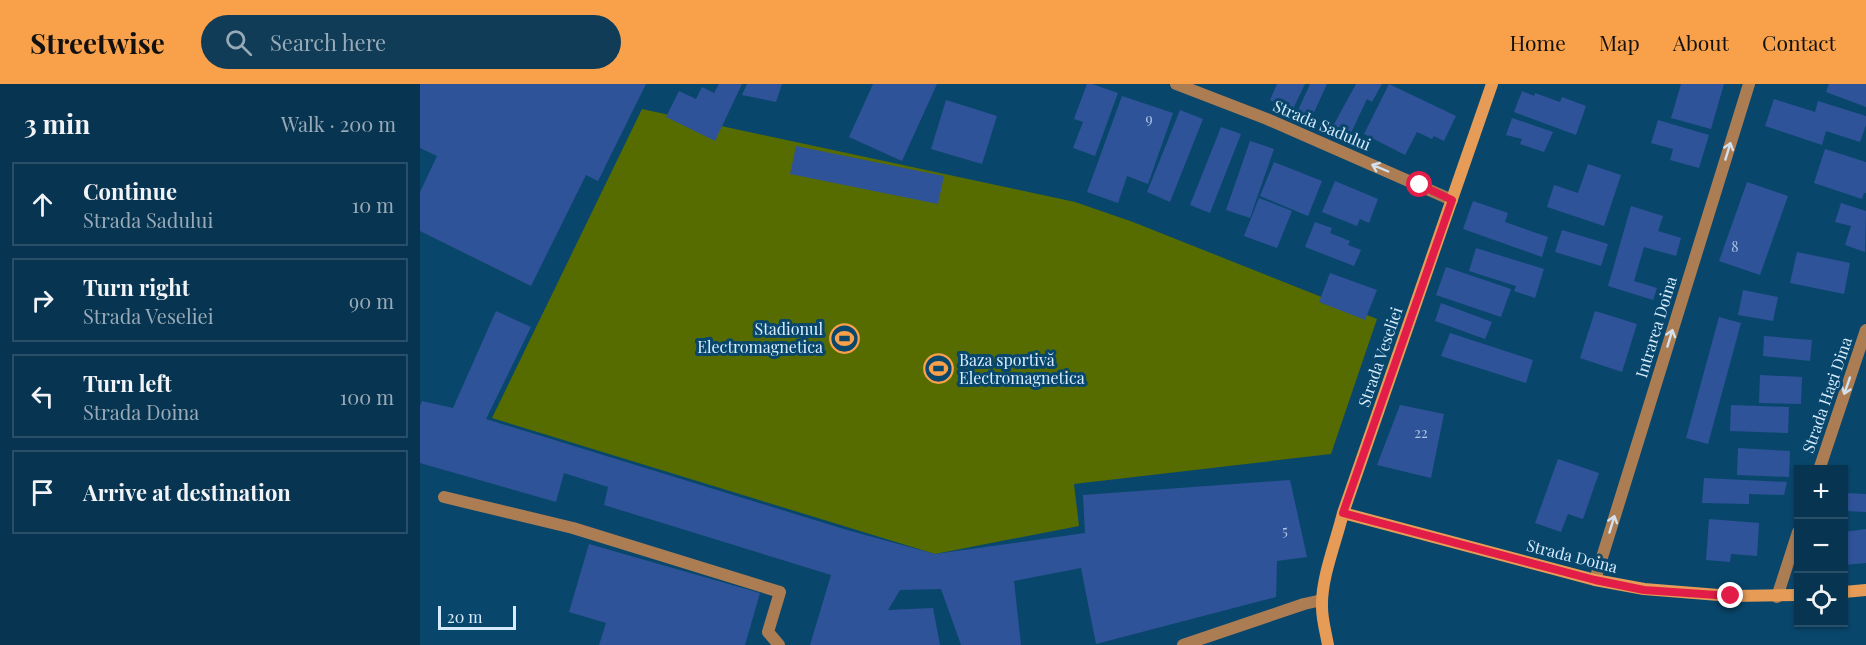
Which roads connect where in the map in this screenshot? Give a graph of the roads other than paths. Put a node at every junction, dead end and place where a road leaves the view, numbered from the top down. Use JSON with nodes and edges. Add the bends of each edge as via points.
{"nodes":[{"id":1,"x":1176,"y":84,"type":"edge"},
{"id":2,"x":1492,"y":84,"type":"edge"},
{"id":3,"x":1749,"y":84,"type":"edge"},
{"id":4,"x":1452,"y":200,"type":"junction"},
{"id":5,"x":1866,"y":330,"type":"edge"},
{"id":6,"x":1822,"y":465,"type":"edge"},
{"id":7,"x":444,"y":497,"type":"dead end"},
{"id":8,"x":1343,"y":513,"type":"junction"},
{"id":9,"x":1794,"y":544,"type":"edge"},
{"id":10,"x":1595,"y":580,"type":"junction"},
{"id":11,"x":1866,"y":590,"type":"edge"},
{"id":12,"x":1848,"y":592,"type":"edge"},
{"id":13,"x":1794,"y":596,"type":"edge"},
{"id":14,"x":1777,"y":597,"type":"junction"},
{"id":15,"x":1322,"y":600,"type":"junction"},
{"id":16,"x":779,"y":645,"type":"edge"},
{"id":17,"x":1183,"y":645,"type":"edge"},
{"id":18,"x":1328,"y":645,"type":"edge"}],
"edges":[{"from":4,"to":1,"type":"street","name":"Strada Sadului","one_way":true},
{"from":2,"to":4,"type":"street","name":"Strada Veseliei"},
{"from":10,"to":3,"type":"street","name":"Intrarea Doina","one_way":true},
{"from":4,"to":8,"type":"street","name":"Strada Veseliei"},
{"from":5,"to":6,"type":"street","name":"Strada Hagi Dina","one_way":true},
{"from":7,"to":16,"type":"street","via":[[573,528],[780,592],[768,632]]},
{"from":8,"to":10,"type":"street","name":"Strada Doina"},
{"from":8,"to":15,"type":"street","name":"Strada Veseliei"},
{"from":9,"to":14,"type":"street"},
{"from":10,"to":14,"type":"street","name":"Strada Doina","via":[[1675,593]]},
{"from":11,"to":12,"type":"street"},
{"from":13,"to":14,"type":"street","name":"Strada Doina"},
{"from":15,"to":17,"type":"street"},
{"from":15,"to":18,"type":"street","name":"Strada Veseliei"}]}
